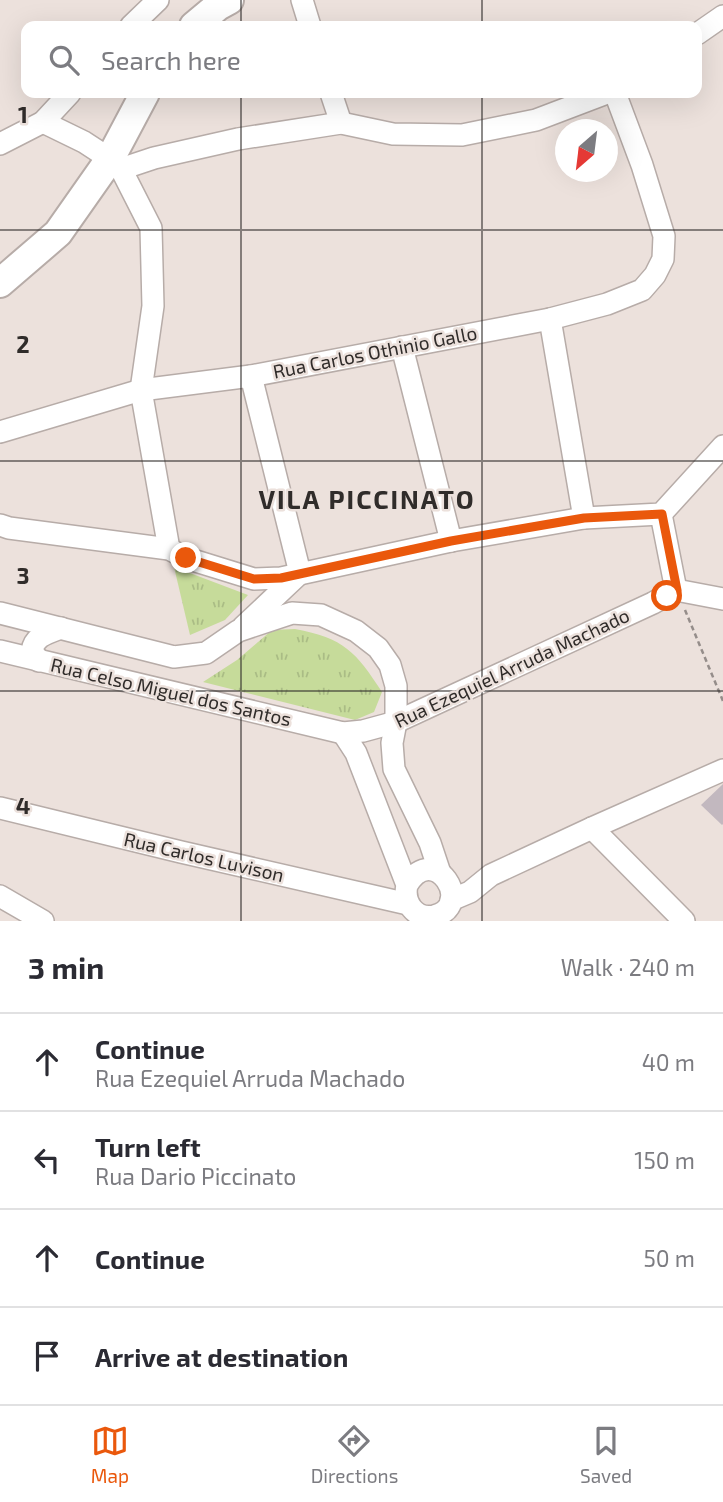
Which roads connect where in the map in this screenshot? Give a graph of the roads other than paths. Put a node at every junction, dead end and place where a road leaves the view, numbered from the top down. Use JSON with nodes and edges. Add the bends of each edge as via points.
{"nodes":[{"id":1,"x":158,"y":0,"type":"edge"},
{"id":2,"x":229,"y":0,"type":"edge"},
{"id":3,"x":302,"y":0,"type":"edge"},
{"id":4,"x":723,"y":16,"type":"edge"},
{"id":5,"x":136,"y":21,"type":"edge"},
{"id":6,"x":200,"y":21,"type":"edge"},
{"id":7,"x":308,"y":21,"type":"edge"},
{"id":8,"x":702,"y":31,"type":"edge"},
{"id":9,"x":65,"y":98,"type":"edge"},
{"id":10,"x":143,"y":98,"type":"edge"},
{"id":11,"x":333,"y":98,"type":"edge"},
{"id":12,"x":594,"y":98,"type":"edge"},
{"id":13,"x":617,"y":98,"type":"edge"},
{"id":14,"x":43,"y":122,"type":"junction"},
{"id":15,"x":341,"y":123,"type":"junction"},
{"id":16,"x":0,"y":144,"type":"edge"},
{"id":17,"x":115,"y":164,"type":"junction"},
{"id":18,"x":0,"y":283,"type":"edge"},
{"id":19,"x":550,"y":319,"type":"junction"},
{"id":20,"x":402,"y":347,"type":"junction"},
{"id":21,"x":251,"y":376,"type":"junction"},
{"id":22,"x":141,"y":390,"type":"junction"},
{"id":23,"x":0,"y":432,"type":"edge"},
{"id":24,"x":723,"y":446,"type":"edge"},
{"id":25,"x":662,"y":514,"type":"junction"},
{"id":26,"x":584,"y":518,"type":"junction"},
{"id":27,"x":0,"y":525,"type":"edge"},
{"id":28,"x":451,"y":541,"type":"junction"},
{"id":29,"x":169,"y":550,"type":"junction"},
{"id":30,"x":300,"y":573,"type":"junction"},
{"id":31,"x":677,"y":590,"type":"junction"},
{"id":32,"x":723,"y":599,"type":"edge"},
{"id":33,"x":0,"y":613,"type":"edge"},
{"id":34,"x":61,"y":628,"type":"junction"},
{"id":35,"x":238,"y":631,"type":"junction"},
{"id":36,"x":0,"y":651,"type":"edge"},
{"id":37,"x":39,"y":661,"type":"junction"},
{"id":38,"x":396,"y":722,"type":"junction"},
{"id":39,"x":343,"y":733,"type":"junction"},
{"id":40,"x":723,"y":770,"type":"edge"},
{"id":41,"x":0,"y":808,"type":"edge"},
{"id":42,"x":592,"y":828,"type":"junction"},
{"id":43,"x":443,"y":875,"type":"junction"},
{"id":44,"x":491,"y":875,"type":"junction"},
{"id":45,"x":0,"y":897,"type":"edge"},
{"id":46,"x":416,"y":906,"type":"edge"},
{"id":47,"x":454,"y":908,"type":"edge"},
{"id":48,"x":43,"y":921,"type":"edge"},
{"id":49,"x":684,"y":921,"type":"edge"}],
"edges":[{"from":1,"to":5,"type":"street"},
{"from":2,"to":6,"type":"main road"},
{"from":3,"to":7,"type":"street"},
{"from":4,"to":8,"type":"street"},
{"from":9,"to":14,"type":"street"},
{"from":10,"to":17,"type":"main road"},
{"from":11,"to":15,"type":"street"},
{"from":12,"to":15,"type":"street","via":[[536,120],[462,135],[393,134]]},
{"from":13,"to":19,"type":"street","name":"Rua Carlos Othinio Gallo","via":[[664,236],[663,258],[642,289]]},
{"from":14,"to":16,"type":"street"},
{"from":14,"to":17,"type":"street"},
{"from":15,"to":17,"type":"street"},
{"from":17,"to":18,"type":"main road","via":[[58,233]]},
{"from":17,"to":22,"type":"street","via":[[151,228],[153,306]]},
{"from":19,"to":20,"type":"street","name":"Rua Carlos Othinio Gallo"},
{"from":19,"to":26,"type":"street"},
{"from":20,"to":21,"type":"street","name":"Rua Carlos Othinio Gallo"},
{"from":20,"to":28,"type":"street"},
{"from":21,"to":22,"type":"street","name":"Rua Carlos Othinio Gallo"},
{"from":21,"to":30,"type":"street"},
{"from":22,"to":23,"type":"street","name":"Rua Carlos Othinio Gallo"},
{"from":22,"to":29,"type":"street"},
{"from":24,"to":25,"type":"street"},
{"from":25,"to":26,"type":"street"},
{"from":25,"to":31,"type":"street"},
{"from":26,"to":28,"type":"street"},
{"from":27,"to":29,"type":"street"},
{"from":28,"to":30,"type":"street"},
{"from":29,"to":30,"type":"street","via":[[254,579]]},
{"from":30,"to":35,"type":"street"},
{"from":31,"to":32,"type":"street"},
{"from":31,"to":38,"type":"street","name":"Rua Ezequiel Arruda Machado"},
{"from":33,"to":34,"type":"street","name":"Rua Celso Miguel dos Santos"},
{"from":34,"to":35,"type":"street","name":"Rua Celso Miguel dos Santos","via":[[174,657],[206,653]]},
{"from":34,"to":37,"type":"street","via":[[33,643]]},
{"from":35,"to":38,"type":"street","name":"Rua Celso Miguel dos Santos","via":[[292,613],[321,615],[356,631],[378,648],[390,665],[396,687]]},
{"from":36,"to":37,"type":"street","name":"Rua Celso Miguel dos Santos"},
{"from":37,"to":39,"type":"street","name":"Rua Celso Miguel dos Santos"},
{"from":38,"to":39,"type":"street","name":"Rua Ezequiel Arruda Machado"},
{"from":38,"to":43,"type":"street","name":"Rua Celso Miguel dos Santos","via":[[394,769]]},
{"from":39,"to":46,"type":"street","via":[[356,753]]},
{"from":40,"to":42,"type":"street"},
{"from":41,"to":46,"type":"street","name":"Rua Carlos Luvison"},
{"from":42,"to":44,"type":"street"},
{"from":42,"to":49,"type":"street"},
{"from":43,"to":44,"type":"street"},
{"from":43,"to":46,"type":"street","via":[[432,870],[417,873]]},
{"from":43,"to":47,"type":"street","via":[[450,883]]},
{"from":44,"to":47,"type":"street"},
{"from":45,"to":48,"type":"street"},
{"from":46,"to":47,"type":"street","via":[[431,917]]}]}
